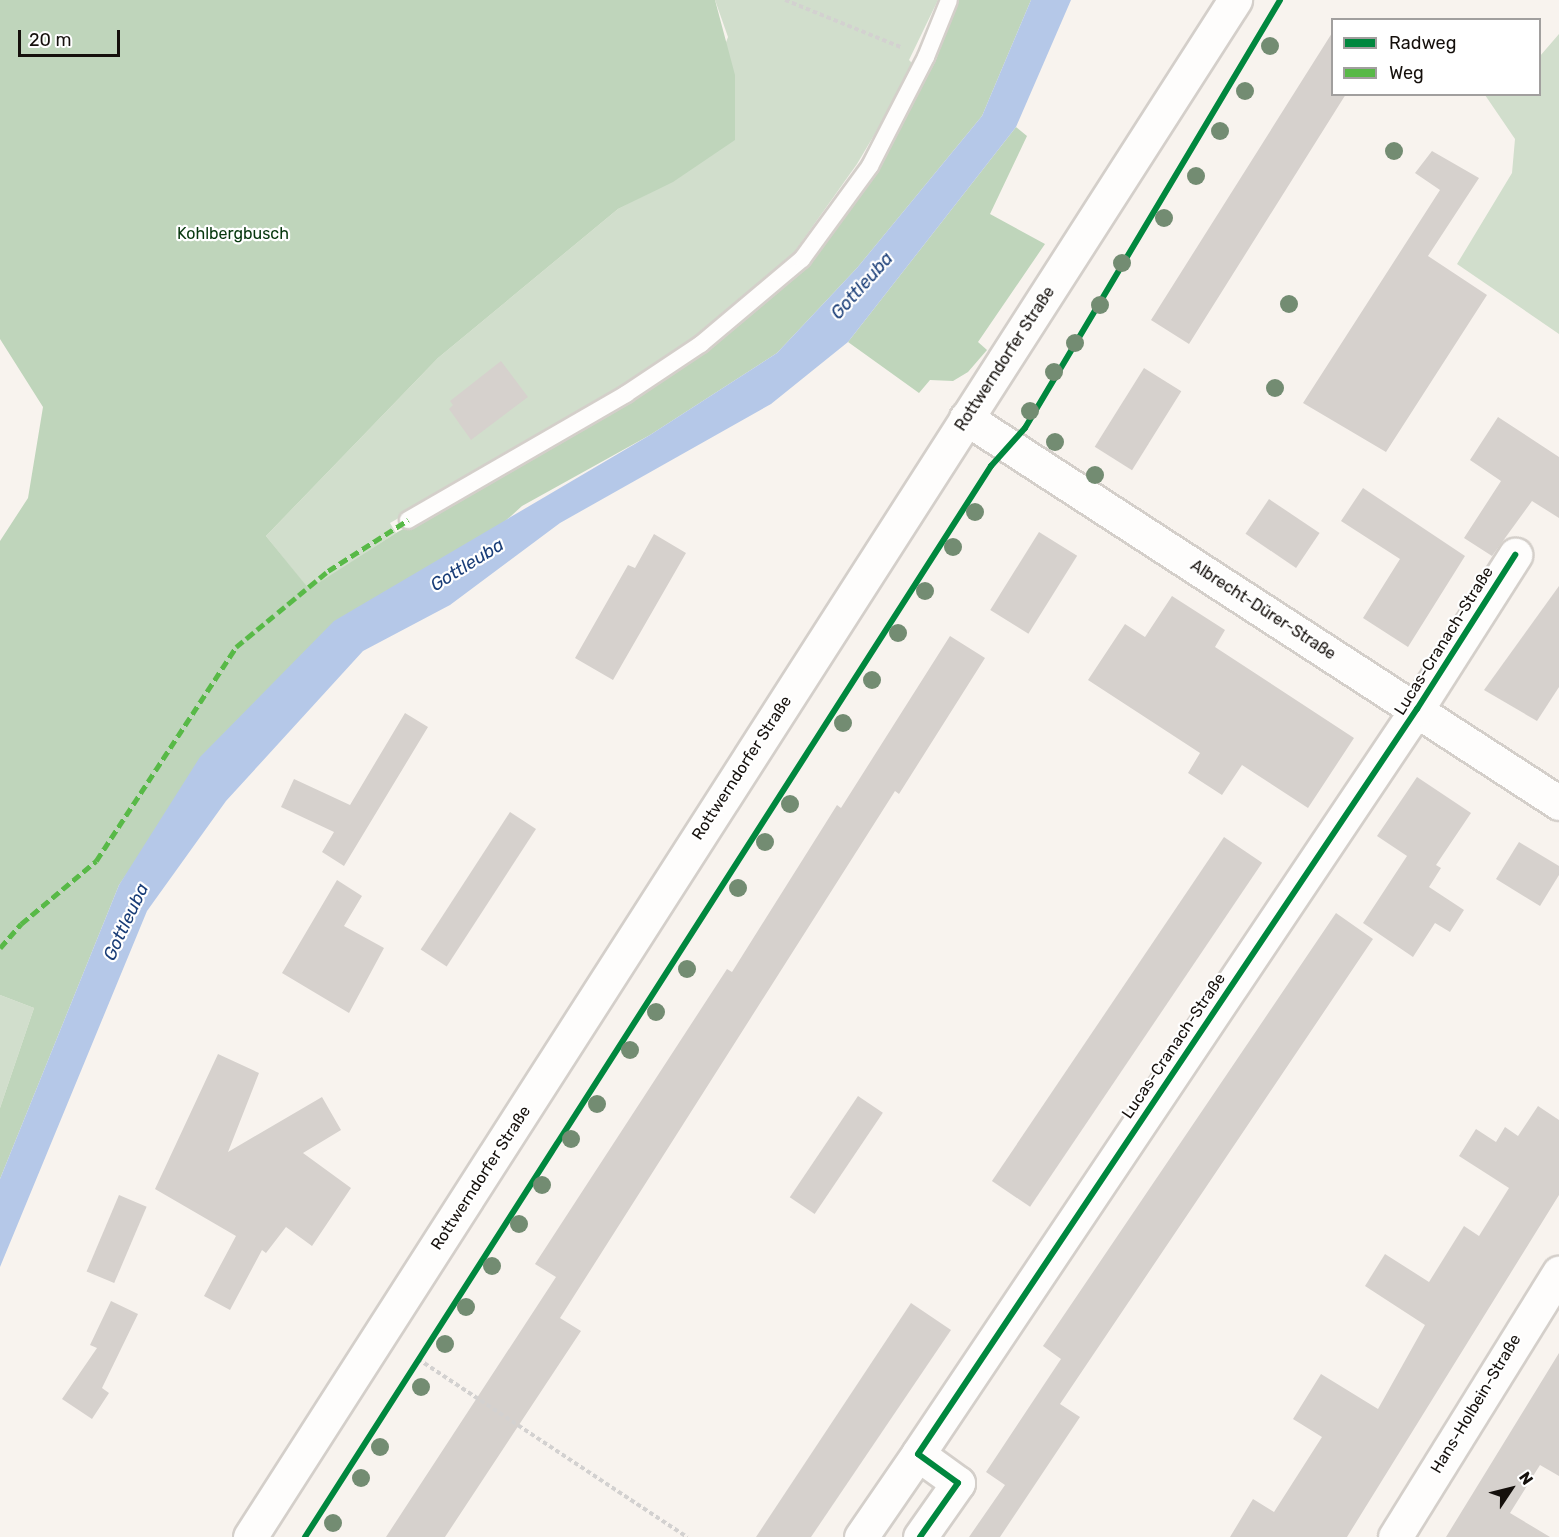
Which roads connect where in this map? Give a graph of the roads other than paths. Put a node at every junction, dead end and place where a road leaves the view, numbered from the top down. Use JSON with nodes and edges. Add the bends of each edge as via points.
{"nodes":[{"id":1,"x":949,"y":0,"type":"edge"},
{"id":2,"x":1235,"y":0,"type":"edge"},
{"id":3,"x":966,"y":418,"type":"junction"},
{"id":4,"x":408,"y":520,"type":"dead end"},
{"id":5,"x":1515,"y":555,"type":"dead end"},
{"id":6,"x":1418,"y":709,"type":"junction"},
{"id":7,"x":1559,"y":802,"type":"edge"},
{"id":8,"x":1559,"y":1273,"type":"edge"},
{"id":9,"x":918,"y":1454,"type":"junction"},
{"id":10,"x":250,"y":1537,"type":"edge"},
{"id":11,"x":861,"y":1537,"type":"edge"},
{"id":12,"x":920,"y":1537,"type":"edge"},
{"id":13,"x":1395,"y":1537,"type":"edge"}],
"edges":[{"from":1,"to":4,"type":"lane","via":[[926,57],[870,166],[802,259],[700,344],[636,388]]},
{"from":2,"to":3,"type":"street","name":"Rottwerndorfer Straße"},
{"from":3,"to":6,"type":"street","name":"Albrecht-Dürer-Straße"},
{"from":3,"to":10,"type":"street","name":"Rottwerndorfer Straße"},
{"from":5,"to":6,"type":"street","name":"Lucas-Cranach-Straße"},
{"from":6,"to":7,"type":"street","name":"Albrecht-Dürer-Straße"},
{"from":6,"to":9,"type":"street","name":"Lucas-Cranach-Straße"},
{"from":8,"to":13,"type":"street","name":"Hans-Holbein-Straße"},
{"from":9,"to":11,"type":"street","name":"Lucas-Cranach-Straße"},
{"from":9,"to":12,"type":"street","via":[[958,1483]]}]}
